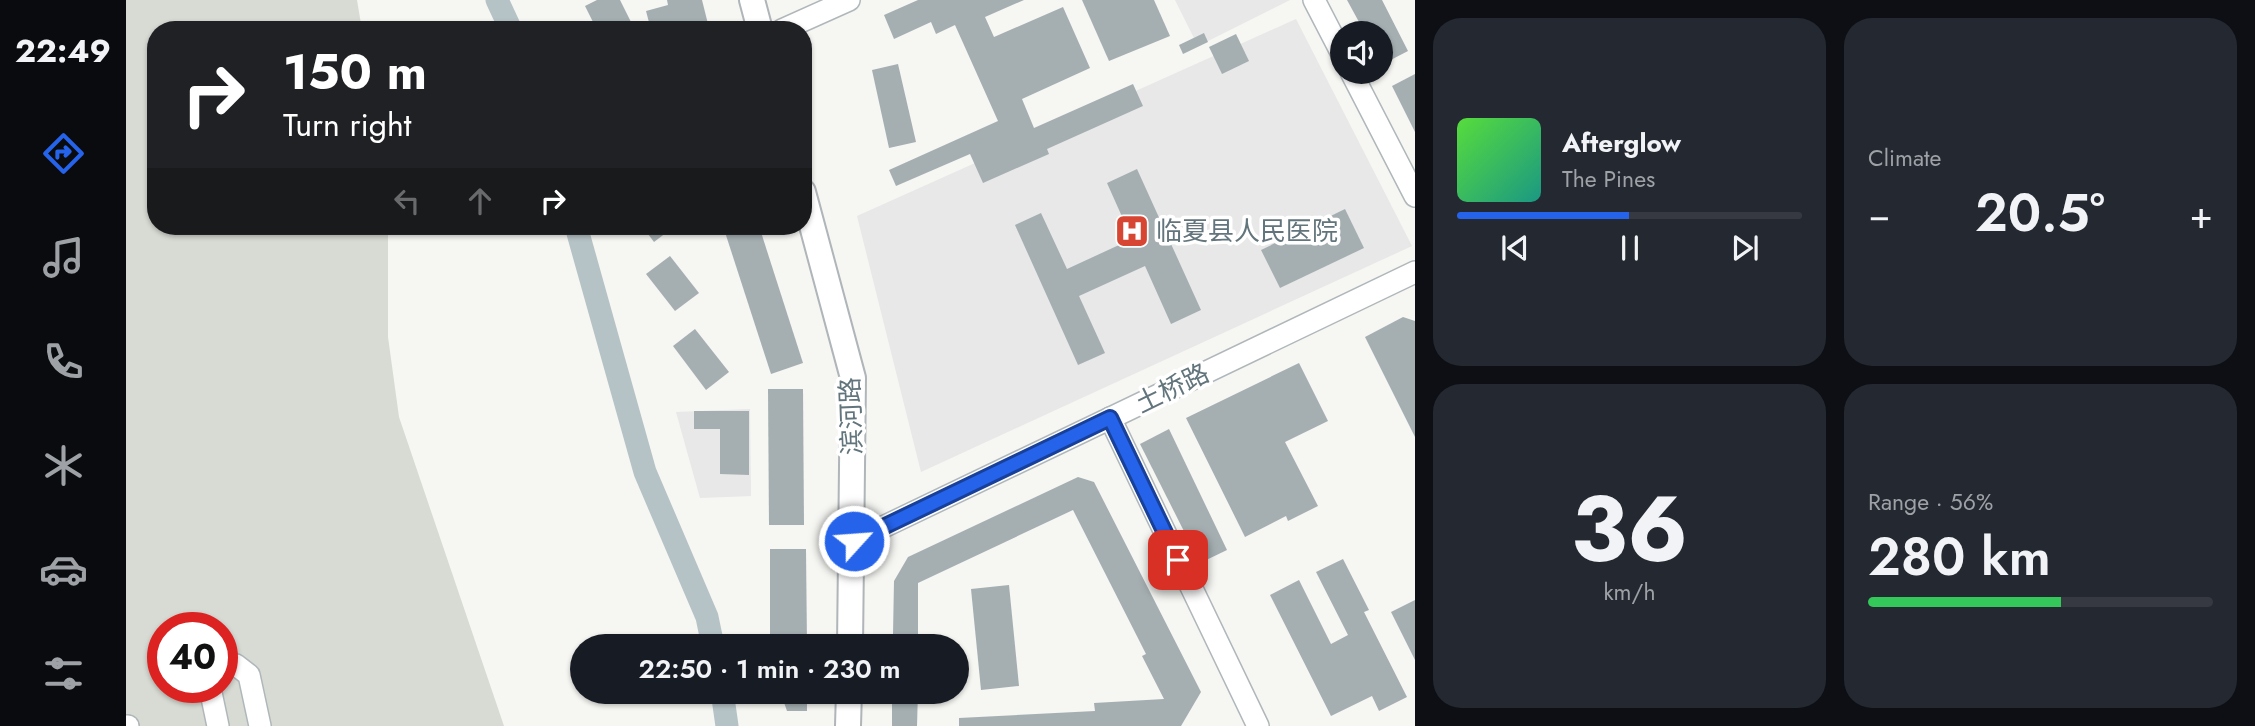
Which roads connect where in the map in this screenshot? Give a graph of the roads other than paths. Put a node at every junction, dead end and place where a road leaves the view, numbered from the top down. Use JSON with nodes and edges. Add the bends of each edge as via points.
{"nodes":[{"id":1,"x":752,"y":0,"type":"edge"},
{"id":2,"x":849,"y":0,"type":"edge"},
{"id":3,"x":1314,"y":0,"type":"edge"},
{"id":4,"x":758,"y":21,"type":"edge"},
{"id":5,"x":802,"y":21,"type":"edge"},
{"id":6,"x":1330,"y":31,"type":"edge"},
{"id":7,"x":1357,"y":84,"type":"edge"},
{"id":8,"x":1415,"y":196,"type":"edge"},
{"id":9,"x":812,"y":225,"type":"edge"},
{"id":10,"x":1415,"y":272,"type":"edge"},
{"id":11,"x":1110,"y":418,"type":"junction"},
{"id":12,"x":854,"y":541,"type":"junction"},
{"id":13,"x":850,"y":634,"type":"edge"},
{"id":14,"x":238,"y":667,"type":"edge"},
{"id":15,"x":213,"y":703,"type":"edge"},
{"id":16,"x":849,"y":704,"type":"edge"},
{"id":17,"x":218,"y":726,"type":"edge"},
{"id":18,"x":260,"y":726,"type":"edge"},
{"id":19,"x":848,"y":726,"type":"edge"},
{"id":20,"x":1258,"y":726,"type":"edge"}],
"edges":[{"from":1,"to":4,"type":"main road"},
{"from":2,"to":5,"type":"street"},
{"from":3,"to":6,"type":"street"},
{"from":7,"to":8,"type":"street"},
{"from":9,"to":12,"type":"main road","name":"滨河路","via":[[853,378]]},
{"from":10,"to":11,"type":"street","name":"土桥路"},
{"from":11,"to":12,"type":"street","name":"土桥路"},
{"from":11,"to":20,"type":"street"},
{"from":12,"to":13,"type":"main road","name":"滨河路"},
{"from":14,"to":18,"type":"street","via":[[249,675]]},
{"from":15,"to":17,"type":"street"},
{"from":16,"to":19,"type":"main road"}]}
